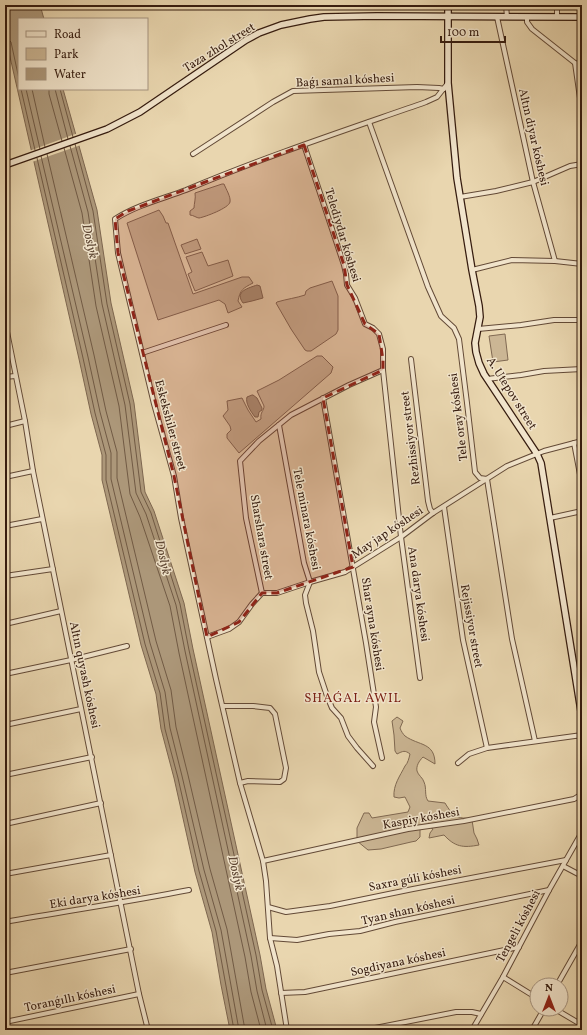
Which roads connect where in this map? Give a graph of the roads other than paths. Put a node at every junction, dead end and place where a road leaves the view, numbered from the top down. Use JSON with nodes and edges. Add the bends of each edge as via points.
{"nodes":[{"id":1,"x":448,"y":5,"type":"edge"},
{"id":2,"x":506,"y":5,"type":"edge"},
{"id":3,"x":557,"y":5,"type":"edge"},
{"id":4,"x":448,"y":17,"type":"junction"},
{"id":5,"x":497,"y":17,"type":"junction"},
{"id":6,"x":507,"y":17,"type":"junction"},
{"id":7,"x":527,"y":17,"type":"junction"},
{"id":8,"x":557,"y":17,"type":"junction"},
{"id":9,"x":582,"y":17,"type":"edge"},
{"id":10,"x":575,"y":63,"type":"junction"},
{"id":11,"x":582,"y":67,"type":"edge"},
{"id":12,"x":448,"y":83,"type":"junction"},
{"id":13,"x":444,"y":89,"type":"junction"},
{"id":14,"x":582,"y":112,"type":"edge"},
{"id":15,"x":368,"y":122,"type":"junction"},
{"id":16,"x":304,"y":145,"type":"junction"},
{"id":17,"x":193,"y":154,"type":"dead end"},
{"id":18,"x":582,"y":164,"type":"edge"},
{"id":19,"x":5,"y":165,"type":"edge"},
{"id":20,"x":533,"y":182,"type":"junction"},
{"id":21,"x":460,"y":197,"type":"junction"},
{"id":22,"x":555,"y":261,"type":"junction"},
{"id":23,"x":582,"y":264,"type":"edge"},
{"id":24,"x":472,"y":270,"type":"junction"},
{"id":25,"x":582,"y":320,"type":"edge"},
{"id":26,"x":5,"y":323,"type":"edge"},
{"id":27,"x":226,"y":324,"type":"dead end"},
{"id":28,"x":478,"y":329,"type":"junction"},
{"id":29,"x":142,"y":353,"type":"junction"},
{"id":30,"x":411,"y":359,"type":"dead end"},
{"id":31,"x":582,"y":369,"type":"edge"},
{"id":32,"x":383,"y":370,"type":"junction"},
{"id":33,"x":15,"y":376,"type":"junction"},
{"id":34,"x":5,"y":378,"type":"edge"},
{"id":35,"x":487,"y":379,"type":"junction"},
{"id":36,"x":323,"y":398,"type":"junction"},
{"id":37,"x":24,"y":421,"type":"junction"},
{"id":38,"x":279,"y":425,"type":"junction"},
{"id":39,"x":5,"y":426,"type":"edge"},
{"id":40,"x":582,"y":441,"type":"edge"},
{"id":41,"x":574,"y":443,"type":"junction"},
{"id":42,"x":537,"y":454,"type":"junction"},
{"id":43,"x":33,"y":471,"type":"junction"},
{"id":44,"x":5,"y":476,"type":"edge"},
{"id":45,"x":487,"y":478,"type":"junction"},
{"id":46,"x":582,"y":485,"type":"edge"},
{"id":47,"x":444,"y":507,"type":"junction"},
{"id":48,"x":582,"y":511,"type":"edge"},
{"id":49,"x":433,"y":513,"type":"junction"},
{"id":50,"x":550,"y":518,"type":"junction"},
{"id":51,"x":42,"y":519,"type":"junction"},
{"id":52,"x":5,"y":526,"type":"edge"},
{"id":53,"x":401,"y":537,"type":"junction"},
{"id":54,"x":353,"y":567,"type":"junction"},
{"id":55,"x":53,"y":569,"type":"junction"},
{"id":56,"x":5,"y":576,"type":"edge"},
{"id":57,"x":310,"y":582,"type":"junction"},
{"id":58,"x":262,"y":593,"type":"junction"},
{"id":59,"x":61,"y":611,"type":"junction"},
{"id":60,"x":5,"y":624,"type":"edge"},
{"id":61,"x":207,"y":637,"type":"junction"},
{"id":62,"x":127,"y":646,"type":"dead end"},
{"id":63,"x":71,"y":660,"type":"junction"},
{"id":64,"x":5,"y":674,"type":"edge"},
{"id":65,"x":420,"y":678,"type":"dead end"},
{"id":66,"x":222,"y":706,"type":"junction"},
{"id":67,"x":81,"y":709,"type":"junction"},
{"id":68,"x":582,"y":718,"type":"edge"},
{"id":69,"x":5,"y":725,"type":"edge"},
{"id":70,"x":582,"y":735,"type":"edge"},
{"id":71,"x":535,"y":741,"type":"junction"},
{"id":72,"x":487,"y":748,"type":"junction"},
{"id":73,"x":92,"y":757,"type":"junction"},
{"id":74,"x":382,"y":758,"type":"dead end"},
{"id":75,"x":458,"y":763,"type":"dead end"},
{"id":76,"x":373,"y":766,"type":"dead end"},
{"id":77,"x":5,"y":776,"type":"edge"},
{"id":78,"x":240,"y":783,"type":"junction"},
{"id":79,"x":582,"y":794,"type":"edge"},
{"id":80,"x":101,"y":803,"type":"junction"},
{"id":81,"x":5,"y":824,"type":"edge"},
{"id":82,"x":582,"y":832,"type":"edge"},
{"id":83,"x":111,"y":855,"type":"junction"},
{"id":84,"x":566,"y":860,"type":"junction"},
{"id":85,"x":262,"y":861,"type":"junction"},
{"id":86,"x":563,"y":866,"type":"junction"},
{"id":87,"x":5,"y":874,"type":"edge"},
{"id":88,"x":582,"y":876,"type":"edge"},
{"id":89,"x":189,"y":890,"type":"dead end"},
{"id":90,"x":549,"y":890,"type":"junction"},
{"id":91,"x":121,"y":903,"type":"junction"},
{"id":92,"x":268,"y":907,"type":"junction"},
{"id":93,"x":5,"y":922,"type":"edge"},
{"id":94,"x":270,"y":938,"type":"junction"},
{"id":95,"x":582,"y":941,"type":"edge"},
{"id":96,"x":518,"y":947,"type":"junction"},
{"id":97,"x":131,"y":949,"type":"junction"},
{"id":98,"x":5,"y":973,"type":"edge"},
{"id":99,"x":502,"y":977,"type":"junction"},
{"id":100,"x":562,"y":977,"type":"edge"},
{"id":101,"x":529,"y":993,"type":"edge"},
{"id":102,"x":139,"y":994,"type":"junction"},
{"id":103,"x":281,"y":994,"type":"junction"},
{"id":104,"x":481,"y":1014,"type":"junction"},
{"id":105,"x":539,"y":1017,"type":"edge"},
{"id":106,"x":568,"y":1017,"type":"edge"},
{"id":107,"x":5,"y":1022,"type":"edge"},
{"id":108,"x":582,"y":1025,"type":"edge"},
{"id":109,"x":148,"y":1030,"type":"edge"},
{"id":110,"x":287,"y":1030,"type":"edge"},
{"id":111,"x":365,"y":1030,"type":"edge"},
{"id":112,"x":472,"y":1030,"type":"edge"},
{"id":113,"x":532,"y":1030,"type":"edge"}],
"edges":[{"from":1,"to":4,"type":"street","name":"A. Utepov street"},
{"from":2,"to":6,"type":"street"},
{"from":3,"to":8,"type":"street"},
{"from":4,"to":5,"type":"street","name":"Taza zhol street"},
{"from":4,"to":12,"type":"street","name":"A. Utepov street"},
{"from":4,"to":19,"type":"street","name":"Taza zhol street","via":[[324,17],[281,25],[246,40],[140,112],[107,129]]},
{"from":5,"to":6,"type":"street","name":"Taza zhol street"},
{"from":5,"to":20,"type":"street","name":"Altın diyar kóshesi"},
{"from":6,"to":7,"type":"street","name":"Taza zhol street"},
{"from":7,"to":8,"type":"street","name":"Taza zhol street"},
{"from":7,"to":10,"type":"street","via":[[532,29]]},
{"from":8,"to":9,"type":"street","name":"Taza zhol street"},
{"from":10,"to":11,"type":"street"},
{"from":10,"to":14,"type":"street"},
{"from":12,"to":13,"type":"street"},
{"from":12,"to":21,"type":"street","name":"A. Utepov street"},
{"from":13,"to":15,"type":"street","via":[[437,97],[426,102]]},
{"from":13,"to":17,"type":"street","name":"Baǵı samal kóshesi","via":[[417,87],[293,91]]},
{"from":15,"to":16,"type":"street"},
{"from":15,"to":45,"type":"street","name":"Tele oray kóshesi","via":[[428,287],[441,316],[454,328],[459,339],[475,472],[480,478]]},
{"from":16,"to":29,"type":"street","name":"Eskekshiler street","via":[[128,211],[115,219],[118,253]]},
{"from":16,"to":32,"type":"street","name":"Telediydar kóshesi","via":[[344,265],[347,285],[365,324],[379,334],[384,349]]},
{"from":18,"to":20,"type":"street","via":[[570,166]]},
{"from":20,"to":21,"type":"street"},
{"from":20,"to":22,"type":"street","name":"Altın diyar kóshesi"},
{"from":21,"to":24,"type":"street","name":"A. Utepov street"},
{"from":22,"to":23,"type":"street"},
{"from":22,"to":24,"type":"street","via":[[512,260]]},
{"from":24,"to":28,"type":"street","name":"A. Utepov street","via":[[479,306]]},
{"from":25,"to":28,"type":"street","via":[[554,320]]},
{"from":26,"to":33,"type":"street","name":"Altın quyash kóshesi"},
{"from":27,"to":29,"type":"street"},
{"from":28,"to":35,"type":"street","name":"A. Utepov street","via":[[476,352]]},
{"from":29,"to":61,"type":"street","name":"Eskekshiler street","via":[[174,476]]},
{"from":30,"to":49,"type":"street","name":"Rezhissiyor street","via":[[428,502]]},
{"from":31,"to":35,"type":"street"},
{"from":32,"to":36,"type":"street"},
{"from":32,"to":53,"type":"street","name":"Ana darya kóshesi"},
{"from":33,"to":34,"type":"street"},
{"from":33,"to":37,"type":"street","name":"Altın quyash kóshesi"},
{"from":35,"to":42,"type":"street","name":"A. Utepov street"},
{"from":36,"to":38,"type":"street","via":[[291,415]]},
{"from":36,"to":54,"type":"street","name":"Shar ayna kóshesi"},
{"from":37,"to":39,"type":"street"},
{"from":37,"to":43,"type":"street","name":"Altın quyash kóshesi"},
{"from":38,"to":57,"type":"street","name":"Tele minara kóshesi","via":[[304,563]]},
{"from":38,"to":58,"type":"street","name":"Sharshara street","via":[[240,461],[246,518]]},
{"from":40,"to":41,"type":"street","name":"May jap kóshesi"},
{"from":41,"to":42,"type":"street","name":"May jap kóshesi"},
{"from":41,"to":46,"type":"street"},
{"from":42,"to":45,"type":"street","name":"May jap kóshesi","via":[[507,466]]},
{"from":42,"to":50,"type":"street","name":"A. Utepov street","via":[[541,463]]},
{"from":43,"to":44,"type":"street"},
{"from":43,"to":51,"type":"street","name":"Altın quyash kóshesi"},
{"from":45,"to":47,"type":"street","name":"May jap kóshesi"},
{"from":45,"to":71,"type":"street","via":[[512,639]]},
{"from":47,"to":49,"type":"street","name":"May jap kóshesi"},
{"from":47,"to":72,"type":"street","name":"Rejissiyor street","via":[[463,640]]},
{"from":48,"to":50,"type":"street"},
{"from":49,"to":53,"type":"street","name":"May jap kóshesi"},
{"from":50,"to":68,"type":"street","name":"A. Utepov street"},
{"from":51,"to":52,"type":"street"},
{"from":51,"to":55,"type":"street","name":"Altın quyash kóshesi"},
{"from":53,"to":54,"type":"street","name":"May jap kóshesi"},
{"from":53,"to":65,"type":"street","name":"Ana darya kóshesi"},
{"from":54,"to":57,"type":"street","name":"May jap kóshesi","via":[[345,572]]},
{"from":54,"to":74,"type":"street","name":"Shar ayna kóshesi","via":[[376,707],[374,722]]},
{"from":55,"to":56,"type":"street"},
{"from":55,"to":59,"type":"street","name":"Altın quyash kóshesi"},
{"from":57,"to":58,"type":"street","name":"May jap kóshesi","via":[[277,592]]},
{"from":57,"to":76,"type":"street","name":"Tele minara kóshesi","via":[[305,595],[306,603],[319,672],[327,696],[332,708],[341,718],[348,736]]},
{"from":58,"to":61,"type":"street","via":[[239,622],[229,629]]},
{"from":59,"to":60,"type":"street"},
{"from":59,"to":63,"type":"street","name":"Altın quyash kóshesi"},
{"from":61,"to":66,"type":"street","name":"Eskekshiler street"},
{"from":62,"to":63,"type":"street"},
{"from":63,"to":64,"type":"street"},
{"from":63,"to":67,"type":"street","name":"Altın quyash kóshesi"},
{"from":66,"to":78,"type":"street","name":"Eskekshiler street"},
{"from":66,"to":78,"type":"street","via":[[264,707],[270,708],[275,714],[286,768],[284,779],[280,782]]},
{"from":67,"to":69,"type":"street"},
{"from":67,"to":73,"type":"street","name":"Altın quyash kóshesi"},
{"from":70,"to":71,"type":"street"},
{"from":71,"to":72,"type":"street"},
{"from":72,"to":75,"type":"street","via":[[469,754]]},
{"from":73,"to":77,"type":"street"},
{"from":73,"to":80,"type":"street","name":"Altın quyash kóshesi"},
{"from":78,"to":85,"type":"street","name":"Eskekshiler street"},
{"from":79,"to":85,"type":"street","name":"Kaspiy kóshesi","via":[[574,799],[464,821],[408,829]]},
{"from":80,"to":81,"type":"street"},
{"from":80,"to":83,"type":"street","name":"Altın quyash kóshesi"},
{"from":82,"to":84,"type":"street","name":"Tengeli kóshesi"},
{"from":83,"to":87,"type":"street"},
{"from":83,"to":91,"type":"street","name":"Altın quyash kóshesi"},
{"from":84,"to":86,"type":"street","name":"Tengeli kóshesi"},
{"from":84,"to":92,"type":"street","name":"Saxra gúli kóshesi","via":[[330,906],[286,912]]},
{"from":85,"to":92,"type":"street","name":"Eskekshiler street"},
{"from":86,"to":88,"type":"street"},
{"from":86,"to":90,"type":"street","name":"Tengeli kóshesi"},
{"from":89,"to":91,"type":"street","name":"Eki darya kóshesi"},
{"from":90,"to":94,"type":"street","name":"Tyan shan kóshesi","via":[[360,931],[297,940]]},
{"from":90,"to":96,"type":"street","name":"Tengeli kóshesi"},
{"from":91,"to":93,"type":"street","name":"Eki darya kóshesi"},
{"from":91,"to":97,"type":"street","name":"Altın quyash kóshesi"},
{"from":92,"to":94,"type":"street","name":"Eskekshiler street"},
{"from":94,"to":103,"type":"street","name":"Eskekshiler street"},
{"from":95,"to":100,"type":"street"},
{"from":96,"to":99,"type":"street","name":"Tengeli kóshesi"},
{"from":96,"to":103,"type":"street","name":"Sogdiyana kóshesi","via":[[305,992]]},
{"from":97,"to":98,"type":"street"},
{"from":97,"to":102,"type":"street","name":"Altın quyash kóshesi"},
{"from":99,"to":101,"type":"street"},
{"from":99,"to":104,"type":"street","name":"Tengeli kóshesi"},
{"from":102,"to":107,"type":"street","name":"Toranǵıllı kóshesi"},
{"from":102,"to":109,"type":"street","name":"Altın quyash kóshesi"},
{"from":103,"to":110,"type":"street","name":"Eskekshiler street"},
{"from":104,"to":111,"type":"street","via":[[456,1012]]},
{"from":104,"to":112,"type":"street","name":"Tengeli kóshesi"},
{"from":105,"to":113,"type":"street"},
{"from":106,"to":108,"type":"street"}]}
